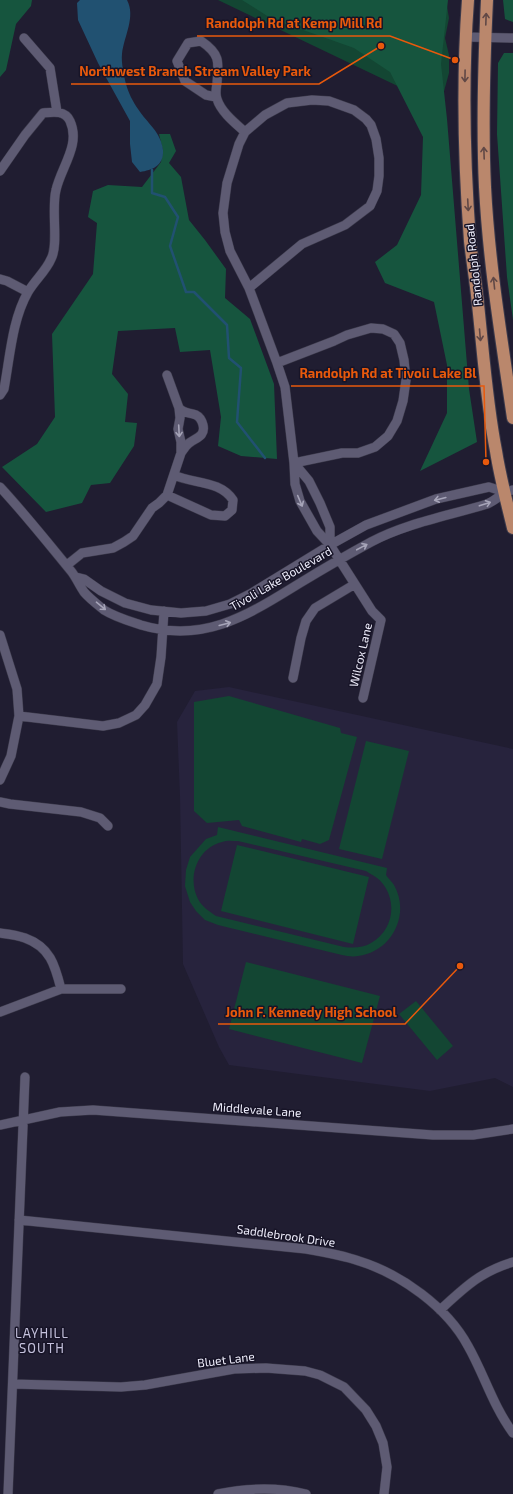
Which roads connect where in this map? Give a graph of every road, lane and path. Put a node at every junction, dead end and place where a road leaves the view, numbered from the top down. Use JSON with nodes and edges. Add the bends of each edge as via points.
{"nodes":[{"id":1,"x":468,"y":0,"type":"edge"},
{"id":2,"x":487,"y":0,"type":"edge"},
{"id":3,"x":466,"y":37,"type":"junction"},
{"id":4,"x":486,"y":37,"type":"junction"},
{"id":5,"x":24,"y":38,"type":"dead end"},
{"id":6,"x":513,"y":38,"type":"edge"},
{"id":7,"x":216,"y":97,"type":"junction"},
{"id":8,"x":57,"y":112,"type":"junction"},
{"id":9,"x":245,"y":132,"type":"junction"},
{"id":10,"x":0,"y":171,"type":"edge"},
{"id":11,"x":0,"y":279,"type":"edge"},
{"id":12,"x":249,"y":288,"type":"junction"},
{"id":13,"x":28,"y":292,"type":"junction"},
{"id":14,"x":277,"y":363,"type":"junction"},
{"id":15,"x":167,"y":376,"type":"dead end"},
{"id":16,"x":0,"y":395,"type":"edge"},
{"id":17,"x":179,"y":408,"type":"junction"},
{"id":18,"x":513,"y":418,"type":"edge"},
{"id":19,"x":181,"y":453,"type":"junction"},
{"id":20,"x":294,"y":463,"type":"junction"},
{"id":21,"x":174,"y":475,"type":"junction"},
{"id":22,"x":0,"y":487,"type":"edge"},
{"id":23,"x":509,"y":491,"type":"edge"},
{"id":24,"x":167,"y":495,"type":"junction"},
{"id":25,"x":513,"y":528,"type":"edge"},
{"id":26,"x":330,"y":545,"type":"junction"},
{"id":27,"x":339,"y":560,"type":"junction"},
{"id":28,"x":67,"y":565,"type":"junction"},
{"id":29,"x":76,"y":577,"type":"junction"},
{"id":30,"x":355,"y":584,"type":"junction"},
{"id":31,"x":164,"y":611,"type":"junction"},
{"id":32,"x":162,"y":630,"type":"junction"},
{"id":33,"x":0,"y":635,"type":"edge"},
{"id":34,"x":294,"y":678,"type":"dead end"},
{"id":35,"x":363,"y":698,"type":"dead end"},
{"id":36,"x":19,"y":716,"type":"junction"},
{"id":37,"x":0,"y":780,"type":"edge"},
{"id":38,"x":0,"y":802,"type":"edge"},
{"id":39,"x":108,"y":826,"type":"dead end"},
{"id":40,"x":0,"y":933,"type":"edge"},
{"id":41,"x":61,"y":988,"type":"junction"},
{"id":42,"x":121,"y":989,"type":"dead end"},
{"id":43,"x":0,"y":1012,"type":"edge"},
{"id":44,"x":26,"y":1077,"type":"dead end"},
{"id":45,"x":24,"y":1120,"type":"junction"},
{"id":46,"x":0,"y":1126,"type":"edge"},
{"id":47,"x":513,"y":1129,"type":"edge"},
{"id":48,"x":19,"y":1220,"type":"junction"},
{"id":49,"x":513,"y":1262,"type":"edge"},
{"id":50,"x":440,"y":1310,"type":"junction"},
{"id":51,"x":13,"y":1384,"type":"junction"},
{"id":52,"x":513,"y":1433,"type":"edge"},
{"id":53,"x":8,"y":1494,"type":"edge"},
{"id":54,"x":218,"y":1494,"type":"edge"},
{"id":55,"x":306,"y":1494,"type":"edge"},
{"id":56,"x":384,"y":1494,"type":"edge"}],
"edges":[{"from":1,"to":3,"type":"main road","name":"Randolph Road"},
{"from":4,"to":2,"type":"main road","name":"Randolph Road","one_way":true},
{"from":3,"to":4,"type":"street"},
{"from":3,"to":23,"type":"main road","name":"Randolph Road","one_way":true,"via":[[466,155],[470,242],[487,397],[496,452]]},
{"from":4,"to":6,"type":"street"},
{"from":18,"to":4,"type":"main road","name":"Randolph Road","one_way":true,"via":[[495,293],[485,188],[483,119]]},
{"from":5,"to":8,"type":"street","via":[[50,68]]},
{"from":7,"to":7,"type":"street","via":[[206,95],[184,81],[177,61],[188,43],[201,40],[213,49],[218,64]]},
{"from":7,"to":9,"type":"street","via":[[219,104]]},
{"from":8,"to":10,"type":"street","via":[[44,113]]},
{"from":8,"to":13,"type":"street","via":[[65,114],[70,119],[73,128],[71,153],[59,176],[56,190],[52,259]]},
{"from":9,"to":12,"type":"street","name":"Wilcox Lane","via":[[227,182],[222,213],[230,251]]},
{"from":9,"to":12,"type":"street","via":[[265,115],[287,103],[329,101],[354,110],[366,118],[376,139],[379,158],[379,176],[370,206],[345,225],[302,244]]},
{"from":11,"to":13,"type":"street"},
{"from":12,"to":14,"type":"street","name":"Wilcox Lane"},
{"from":13,"to":16,"type":"street","via":[[16,321],[4,389]]},
{"from":14,"to":20,"type":"street","name":"Wilcox Lane","via":[[285,387]]},
{"from":14,"to":20,"type":"street","via":[[370,328],[383,329],[394,334],[400,343],[404,360],[406,380],[403,401],[397,421],[388,436],[375,447],[358,453]]},
{"from":15,"to":17,"type":"street"},
{"from":17,"to":19,"type":"street","one_way":true},
{"from":17,"to":19,"type":"street","via":[[200,418],[204,429],[200,437],[187,444]]},
{"from":19,"to":21,"type":"street"},
{"from":20,"to":26,"type":"street","name":"Wilcox Lane","one_way":true,"via":[[295,484],[300,501],[317,531]]},
{"from":20,"to":26,"type":"street","via":[[310,480],[330,527]]},
{"from":21,"to":24,"type":"street"},
{"from":21,"to":24,"type":"street","via":[[213,485],[228,493],[233,500],[232,510],[225,516],[211,515]]},
{"from":22,"to":28,"type":"street","name":"Tivoli Lake Boulevard"},
{"from":23,"to":25,"type":"main road","name":"Randolph Road"},
{"from":23,"to":26,"type":"street","name":"Tivoli Lake Boulevard","one_way":true,"via":[[489,487],[436,499],[366,525]]},
{"from":27,"to":23,"type":"street","name":"Tivoli Lake Boulevard","one_way":true,"via":[[373,541],[432,519],[493,502]]},
{"from":24,"to":28,"type":"street","via":[[152,508],[133,536],[113,548],[82,553]]},
{"from":26,"to":27,"type":"street","name":"Wilcox Lane"},
{"from":26,"to":31,"type":"street","name":"Tivoli Lake Boulevard","via":[[230,604],[206,611]]},
{"from":27,"to":30,"type":"street","name":"Wilcox Lane"},
{"from":32,"to":27,"type":"street","name":"Tivoli Lake Boulevard","one_way":true,"via":[[201,630],[232,622]]},
{"from":28,"to":29,"type":"street","name":"Tivoli Lake Boulevard"},
{"from":29,"to":31,"type":"street","name":"Tivoli Lake Boulevard","via":[[125,603]]},
{"from":29,"to":32,"type":"street","name":"Tivoli Lake Boulevard","one_way":true,"via":[[84,592],[105,610],[128,621]]},
{"from":30,"to":34,"type":"street","via":[[315,608],[306,621]]},
{"from":30,"to":35,"type":"street","name":"Wilcox Lane","via":[[381,620]]},
{"from":31,"to":32,"type":"street"},
{"from":32,"to":36,"type":"street","via":[[157,684],[146,705],[136,715],[119,723],[103,726]]},
{"from":33,"to":36,"type":"street","via":[[17,689]]},
{"from":36,"to":37,"type":"street","via":[[11,756]]},
{"from":38,"to":39,"type":"street","via":[[81,812],[100,818]]},
{"from":40,"to":41,"type":"street","via":[[25,938],[48,954],[56,966]]},
{"from":41,"to":42,"type":"street"},
{"from":41,"to":43,"type":"street"},
{"from":44,"to":45,"type":"street"},
{"from":45,"to":46,"type":"street","name":"Middlevale Lane"},
{"from":45,"to":47,"type":"street","name":"Middlevale Lane","via":[[60,1112],[93,1110],[433,1135],[473,1135]]},
{"from":45,"to":48,"type":"street"},
{"from":48,"to":50,"type":"street","name":"Saddlebrook Drive","via":[[306,1248],[361,1261],[384,1271],[414,1289]]},
{"from":48,"to":51,"type":"street"},
{"from":49,"to":50,"type":"street","via":[[496,1267],[471,1282]]},
{"from":50,"to":52,"type":"street","name":"Saddlebrook Drive","via":[[468,1345],[495,1403]]},
{"from":51,"to":53,"type":"street"},
{"from":51,"to":56,"type":"street","name":"Bluet Lane","via":[[121,1387],[234,1369],[266,1368],[305,1371],[320,1375],[344,1388],[366,1410],[376,1426],[383,1443],[387,1467]]},
{"from":54,"to":55,"type":"street","via":[[250,1489],[273,1489]]}]}
